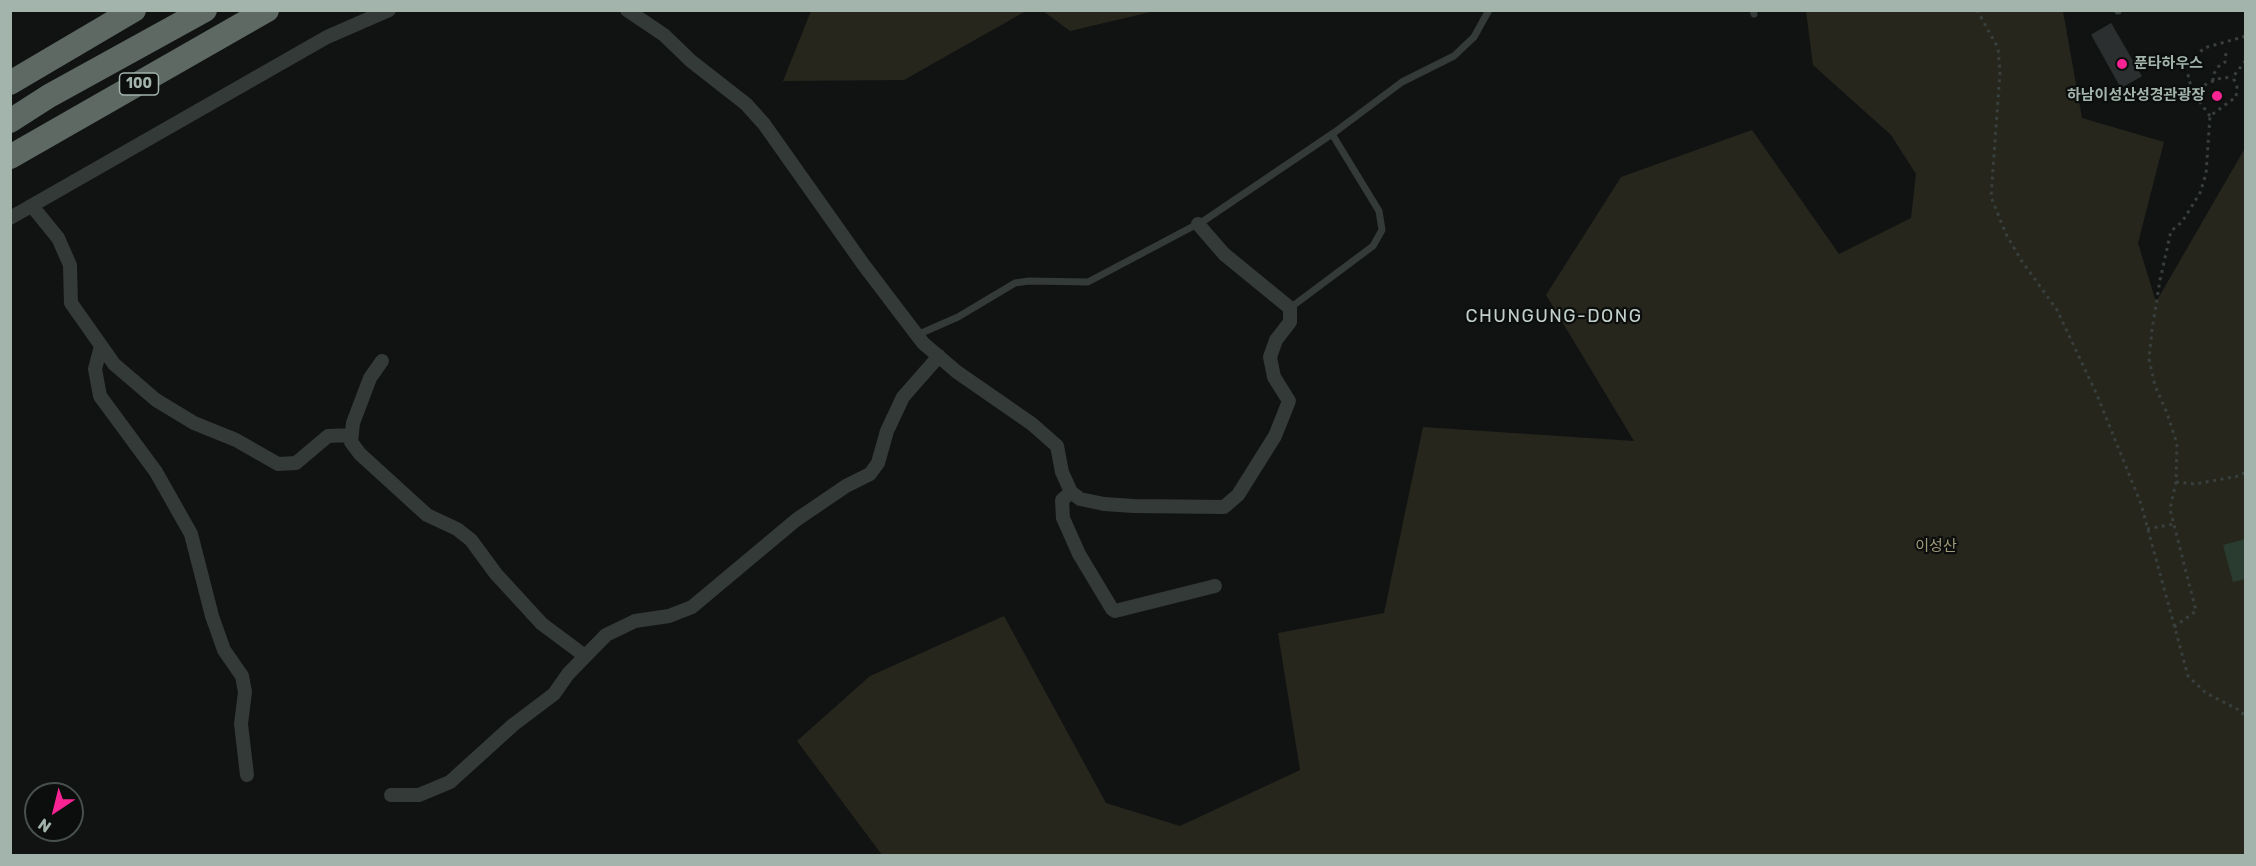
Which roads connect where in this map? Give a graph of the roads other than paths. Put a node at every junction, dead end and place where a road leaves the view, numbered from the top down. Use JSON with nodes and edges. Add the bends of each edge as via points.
{"nodes":[{"id":1,"x":206,"y":10,"type":"edge"},
{"id":2,"x":267,"y":10,"type":"edge"},
{"id":3,"x":388,"y":10,"type":"edge"},
{"id":4,"x":627,"y":10,"type":"edge"},
{"id":5,"x":1489,"y":10,"type":"edge"},
{"id":6,"x":363,"y":15,"type":"edge"},
{"id":7,"x":124,"y":16,"type":"edge"},
{"id":8,"x":10,"y":71,"type":"edge"},
{"id":9,"x":10,"y":83,"type":"edge"},
{"id":10,"x":10,"y":121,"type":"edge"},
{"id":11,"x":1332,"y":134,"type":"junction"},
{"id":12,"x":10,"y":157,"type":"edge"},
{"id":13,"x":32,"y":206,"type":"junction"},
{"id":14,"x":10,"y":219,"type":"edge"},
{"id":15,"x":1198,"y":224,"type":"junction"},
{"id":16,"x":1290,"y":308,"type":"junction"},
{"id":17,"x":917,"y":335,"type":"junction"},
{"id":18,"x":101,"y":346,"type":"junction"},
{"id":19,"x":939,"y":356,"type":"junction"},
{"id":20,"x":381,"y":361,"type":"dead end"},
{"id":21,"x":352,"y":435,"type":"junction"},
{"id":22,"x":1071,"y":492,"type":"junction"},
{"id":23,"x":1215,"y":586,"type":"dead end"},
{"id":24,"x":585,"y":656,"type":"junction"},
{"id":25,"x":247,"y":775,"type":"dead end"},
{"id":26,"x":391,"y":795,"type":"dead end"}],
"edges":[{"from":1,"to":10,"type":"highway"},
{"from":2,"to":12,"type":"highway","number":"100"},
{"from":3,"to":6,"type":"street"},
{"from":4,"to":17,"type":"street","via":[[664,35],[764,124]]},
{"from":5,"to":11,"type":"lane","via":[[1474,37],[1454,57],[1402,82]]},
{"from":6,"to":13,"type":"street"},
{"from":7,"to":8,"type":"highway"},
{"from":7,"to":9,"type":"highway"},
{"from":11,"to":15,"type":"lane"},
{"from":11,"to":16,"type":"lane","via":[[1379,212],[1382,230],[1372,246]]},
{"from":13,"to":14,"type":"street"},
{"from":13,"to":18,"type":"street","via":[[58,238],[70,265],[71,303]]},
{"from":15,"to":16,"type":"street","via":[[1224,254]]},
{"from":15,"to":17,"type":"lane","via":[[1088,282],[1015,283],[958,317]]},
{"from":16,"to":22,"type":"street","via":[[1290,322],[1276,340],[1270,357],[1274,377],[1289,401],[1275,436],[1252,474],[1224,507],[1104,504],[1080,499]]},
{"from":17,"to":19,"type":"street"},
{"from":18,"to":21,"type":"street","via":[[114,364],[156,400],[278,464],[296,463],[328,436]]},
{"from":18,"to":25,"type":"street","via":[[95,369],[100,396],[156,472],[191,534],[224,650],[242,676],[245,692],[241,724]]},
{"from":19,"to":22,"type":"street","via":[[1057,446]]},
{"from":19,"to":24,"type":"street","via":[[903,398],[870,474],[796,520],[692,608],[635,621],[606,635]]},
{"from":20,"to":21,"type":"street","via":[[370,378]]},
{"from":21,"to":24,"type":"street","via":[[351,442],[378,471],[427,515],[471,540],[542,624]]},
{"from":22,"to":23,"type":"street","via":[[1062,500],[1063,518],[1079,554],[1115,611]]},
{"from":24,"to":26,"type":"street","via":[[554,694],[450,782],[419,795]]}]}
